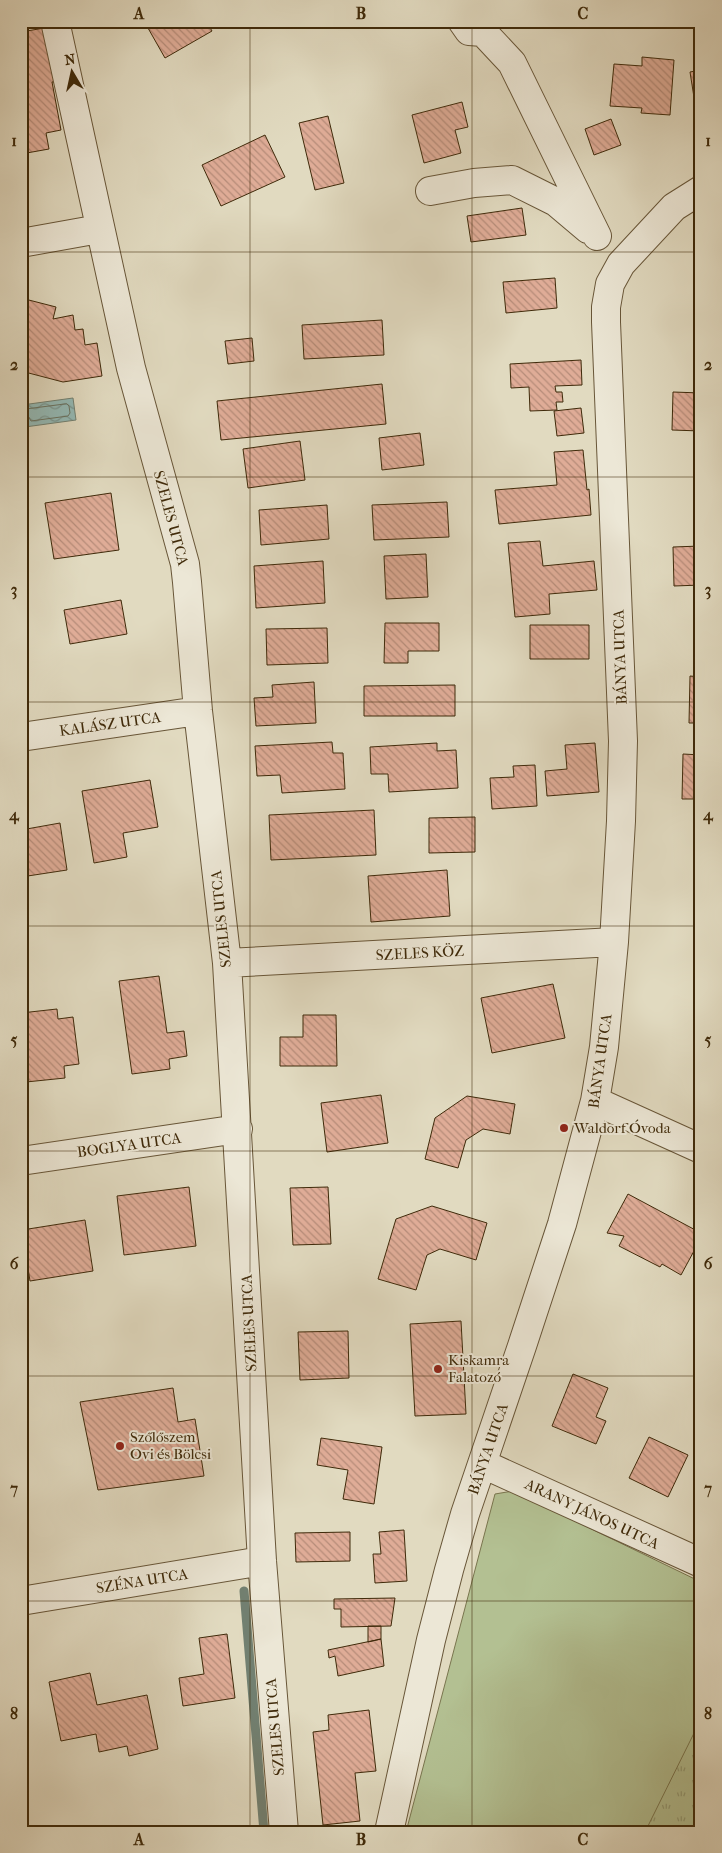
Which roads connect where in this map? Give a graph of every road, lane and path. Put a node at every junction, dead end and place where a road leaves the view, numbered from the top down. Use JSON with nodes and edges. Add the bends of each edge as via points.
{"nodes":[{"id":1,"x":55,"y":21,"type":"edge"},
{"id":2,"x":462,"y":21,"type":"edge"},
{"id":3,"x":701,"y":190,"type":"edge"},
{"id":4,"x":430,"y":191,"type":"dead end"},
{"id":5,"x":99,"y":229,"type":"junction"},
{"id":6,"x":596,"y":236,"type":"junction"},
{"id":7,"x":21,"y":243,"type":"edge"},
{"id":8,"x":613,"y":276,"type":"junction"},
{"id":9,"x":198,"y":711,"type":"junction"},
{"id":10,"x":21,"y":737,"type":"edge"},
{"id":11,"x":614,"y":942,"type":"junction"},
{"id":12,"x":226,"y":963,"type":"junction"},
{"id":13,"x":596,"y":1101,"type":"junction"},
{"id":14,"x":238,"y":1129,"type":"junction"},
{"id":15,"x":701,"y":1149,"type":"edge"},
{"id":16,"x":21,"y":1161,"type":"edge"},
{"id":17,"x":482,"y":1464,"type":"junction"},
{"id":18,"x":262,"y":1561,"type":"junction"},
{"id":19,"x":701,"y":1563,"type":"edge"},
{"id":20,"x":21,"y":1601,"type":"edge"},
{"id":21,"x":284,"y":1832,"type":"edge"},
{"id":22,"x":389,"y":1832,"type":"edge"}],
"edges":[{"from":1,"to":5,"type":"street","name":"SZELES UTCA"},
{"from":2,"to":6,"type":"street","via":[[469,31],[483,32],[512,63]]},
{"from":3,"to":8,"type":"street","via":[[674,207]]},
{"from":4,"to":6,"type":"street","via":[[512,180],[556,202]]},
{"from":5,"to":7,"type":"street"},
{"from":5,"to":9,"type":"street","name":"SZELES UTCA","via":[[140,406],[185,564]]},
{"from":6,"to":8,"type":"street"},
{"from":8,"to":11,"type":"street","name":"BÁNYA UTCA","via":[[606,322],[623,741]]},
{"from":9,"to":10,"type":"street","name":"KALÁSZ UTCA"},
{"from":9,"to":12,"type":"street","name":"SZELES UTCA"},
{"from":11,"to":12,"type":"street","name":"SZELES KÖZ"},
{"from":11,"to":13,"type":"street","name":"BÁNYA UTCA"},
{"from":12,"to":14,"type":"street","name":"SZELES UTCA"},
{"from":13,"to":15,"type":"street"},
{"from":13,"to":17,"type":"street","name":"BÁNYA UTCA","via":[[562,1224]]},
{"from":14,"to":16,"type":"street","name":"BOGLYA UTCA"},
{"from":14,"to":18,"type":"street","name":"SZELES UTCA"},
{"from":17,"to":19,"type":"street","name":"ARANY JÁNOS UTCA"},
{"from":17,"to":22,"type":"street","name":"BÁNYA UTCA","via":[[442,1596]]},
{"from":18,"to":20,"type":"street","name":"SZÉNA UTCA"},
{"from":18,"to":21,"type":"street","name":"SZELES UTCA"}]}
